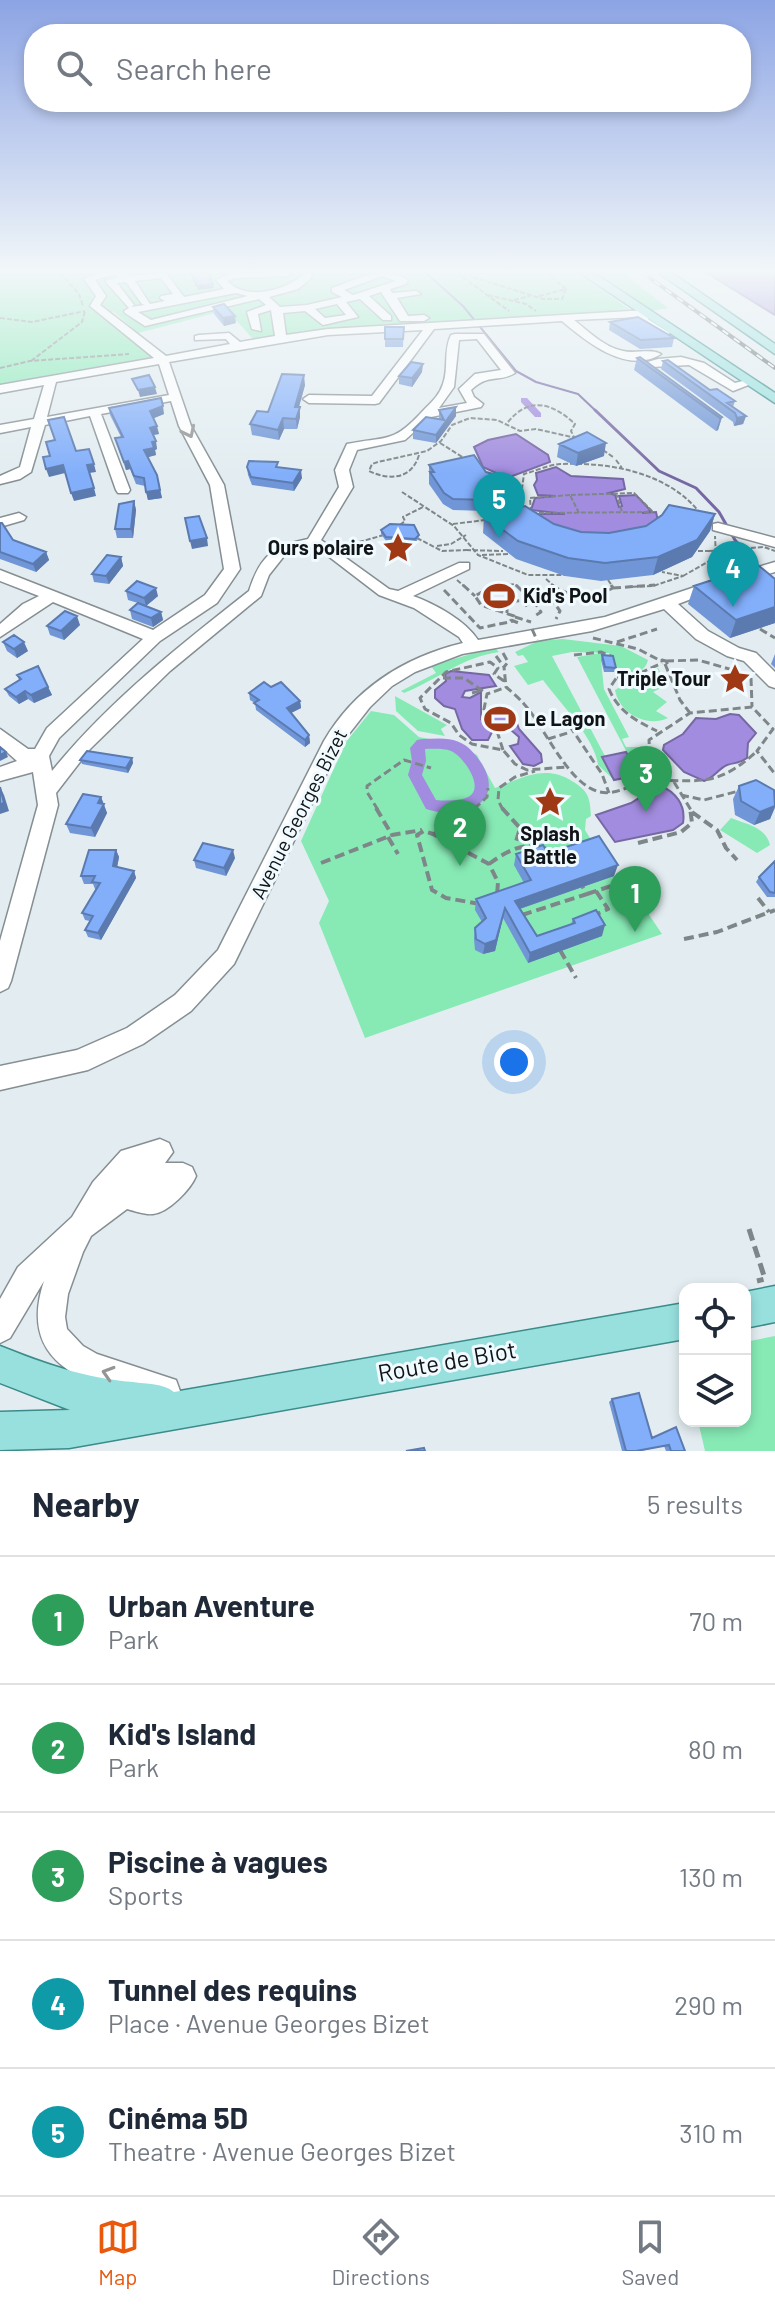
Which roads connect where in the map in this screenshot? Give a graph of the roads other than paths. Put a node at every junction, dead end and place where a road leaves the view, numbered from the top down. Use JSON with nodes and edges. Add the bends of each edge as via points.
{"nodes":[{"id":1,"x":139,"y":341,"type":"edge"},
{"id":2,"x":232,"y":341,"type":"edge"},
{"id":3,"x":266,"y":341,"type":"edge"},
{"id":4,"x":417,"y":341,"type":"edge"},
{"id":5,"x":454,"y":341,"type":"edge"},
{"id":6,"x":484,"y":341,"type":"edge"},
{"id":7,"x":597,"y":341,"type":"edge"},
{"id":8,"x":668,"y":341,"type":"edge"},
{"id":9,"x":685,"y":341,"type":"edge"},
{"id":10,"x":236,"y":346,"type":"junction"},
{"id":11,"x":697,"y":347,"type":"junction"},
{"id":12,"x":680,"y":350,"type":"junction"},
{"id":13,"x":160,"y":360,"type":"junction"},
{"id":14,"x":51,"y":379,"type":"junction"},
{"id":15,"x":750,"y":382,"type":"junction"},
{"id":16,"x":667,"y":383,"type":"edge"},
{"id":17,"x":0,"y":389,"type":"edge"},
{"id":18,"x":176,"y":397,"type":"junction"},
{"id":19,"x":309,"y":399,"type":"dead end"},
{"id":20,"x":775,"y":399,"type":"edge"},
{"id":21,"x":94,"y":411,"type":"junction"},
{"id":22,"x":425,"y":415,"type":"junction"},
{"id":23,"x":42,"y":420,"type":"junction"},
{"id":24,"x":0,"y":429,"type":"edge"},
{"id":25,"x":0,"y":480,"type":"edge"},
{"id":26,"x":123,"y":490,"type":"dead end"},
{"id":27,"x":19,"y":517,"type":"dead end"},
{"id":28,"x":0,"y":523,"type":"edge"},
{"id":29,"x":718,"y":529,"type":"edge"},
{"id":30,"x":313,"y":542,"type":"junction"},
{"id":31,"x":775,"y":543,"type":"edge"},
{"id":32,"x":459,"y":563,"type":"road end"},
{"id":33,"x":768,"y":569,"type":"edge"},
{"id":34,"x":0,"y":575,"type":"edge"},
{"id":35,"x":52,"y":596,"type":"junction"},
{"id":36,"x":401,"y":596,"type":"junction"},
{"id":37,"x":666,"y":602,"type":"junction"},
{"id":38,"x":0,"y":632,"type":"edge"},
{"id":39,"x":154,"y":637,"type":"junction"},
{"id":40,"x":473,"y":645,"type":"junction"},
{"id":41,"x":775,"y":682,"type":"edge"},
{"id":42,"x":0,"y":736,"type":"edge"},
{"id":43,"x":41,"y":760,"type":"junction"},
{"id":44,"x":0,"y":774,"type":"edge"},
{"id":45,"x":47,"y":790,"type":"junction"},
{"id":46,"x":6,"y":931,"type":"edge"},
{"id":47,"x":0,"y":981,"type":"edge"},
{"id":48,"x":0,"y":1078,"type":"edge"},
{"id":49,"x":160,"y":1152,"type":"dead end"},
{"id":50,"x":183,"y":1176,"type":"dead end"},
{"id":51,"x":119,"y":1185,"type":"junction"},
{"id":52,"x":78,"y":1229,"type":"junction"},
{"id":53,"x":28,"y":1277,"type":"junction"},
{"id":54,"x":0,"y":1292,"type":"edge"},
{"id":55,"x":679,"y":1322,"type":"edge"},
{"id":56,"x":0,"y":1328,"type":"edge"},
{"id":57,"x":0,"y":1364,"type":"edge"},
{"id":58,"x":209,"y":1406,"type":"junction"},
{"id":59,"x":3,"y":1438,"type":"edge"}],
"edges":[{"from":1,"to":13,"type":"street"},
{"from":2,"to":10,"type":"street"},
{"from":3,"to":10,"type":"street"},
{"from":4,"to":19,"type":"street","via":[[375,400]]},
{"from":5,"to":22,"type":"street","via":[[448,386]]},
{"from":6,"to":22,"type":"street","via":[[509,373],[479,376],[465,389],[477,404]]},
{"from":7,"to":12,"type":"street","via":[[630,359]]},
{"from":8,"to":12,"type":"street"},
{"from":9,"to":11,"type":"main road"},
{"from":10,"to":13,"type":"street"},
{"from":11,"to":12,"type":"street"},
{"from":11,"to":15,"type":"main road"},
{"from":13,"to":14,"type":"street"},
{"from":13,"to":18,"type":"street"},
{"from":14,"to":17,"type":"street"},
{"from":14,"to":23,"type":"street"},
{"from":15,"to":16,"type":"street","via":[[733,387],[698,363],[674,358],[643,365]]},
{"from":15,"to":20,"type":"main road"},
{"from":18,"to":21,"type":"street"},
{"from":18,"to":39,"type":"street","one_way":true,"via":[[185,426],[217,485],[232,569],[211,599]]},
{"from":21,"to":23,"type":"street"},
{"from":21,"to":26,"type":"street"},
{"from":22,"to":30,"type":"street","via":[[409,434],[352,447],[342,470],[346,487]]},
{"from":23,"to":24,"type":"street"},
{"from":23,"to":25,"type":"street","via":[[26,469]]},
{"from":27,"to":28,"type":"street"},
{"from":29,"to":31,"type":"street"},
{"from":30,"to":36,"type":"street","via":[[384,592]]},
{"from":30,"to":45,"type":"street","via":[[283,548],[262,574],[256,593],[164,667],[84,744]]},
{"from":32,"to":36,"type":"street"},
{"from":33,"to":37,"type":"street","name":"Avenue Georges Bizet"},
{"from":34,"to":35,"type":"street"},
{"from":35,"to":38,"type":"street"},
{"from":35,"to":39,"type":"street"},
{"from":36,"to":40,"type":"street","via":[[465,633]]},
{"from":37,"to":40,"type":"street","name":"Avenue Georges Bizet","via":[[593,626]]},
{"from":37,"to":41,"type":"street","via":[[720,650],[750,657]]},
{"from":39,"to":43,"type":"street","via":[[53,733]]},
{"from":40,"to":48,"type":"street","name":"Avenue Georges Bizet","via":[[387,681],[356,709],[333,741],[226,957],[183,1003],[135,1036],[79,1062]]},
{"from":42,"to":43,"type":"street","via":[[24,756]]},
{"from":43,"to":44,"type":"street"},
{"from":43,"to":45,"type":"street"},
{"from":45,"to":46,"type":"street","via":[[48,805]]},
{"from":46,"to":47,"type":"street"},
{"from":49,"to":51,"type":"street"},
{"from":50,"to":51,"type":"street","via":[[149,1176]]},
{"from":51,"to":52,"type":"street"},
{"from":52,"to":53,"type":"street"},
{"from":58,"to":52,"type":"street","one_way":true,"via":[[91,1368],[53,1336],[49,1305]]},
{"from":53,"to":54,"type":"street"},
{"from":53,"to":56,"type":"street"},
{"from":55,"to":58,"type":"main road","name":"Route de Biot"},
{"from":57,"to":58,"type":"main road","via":[[39,1385],[96,1399]]},
{"from":58,"to":59,"type":"main road"}]}
